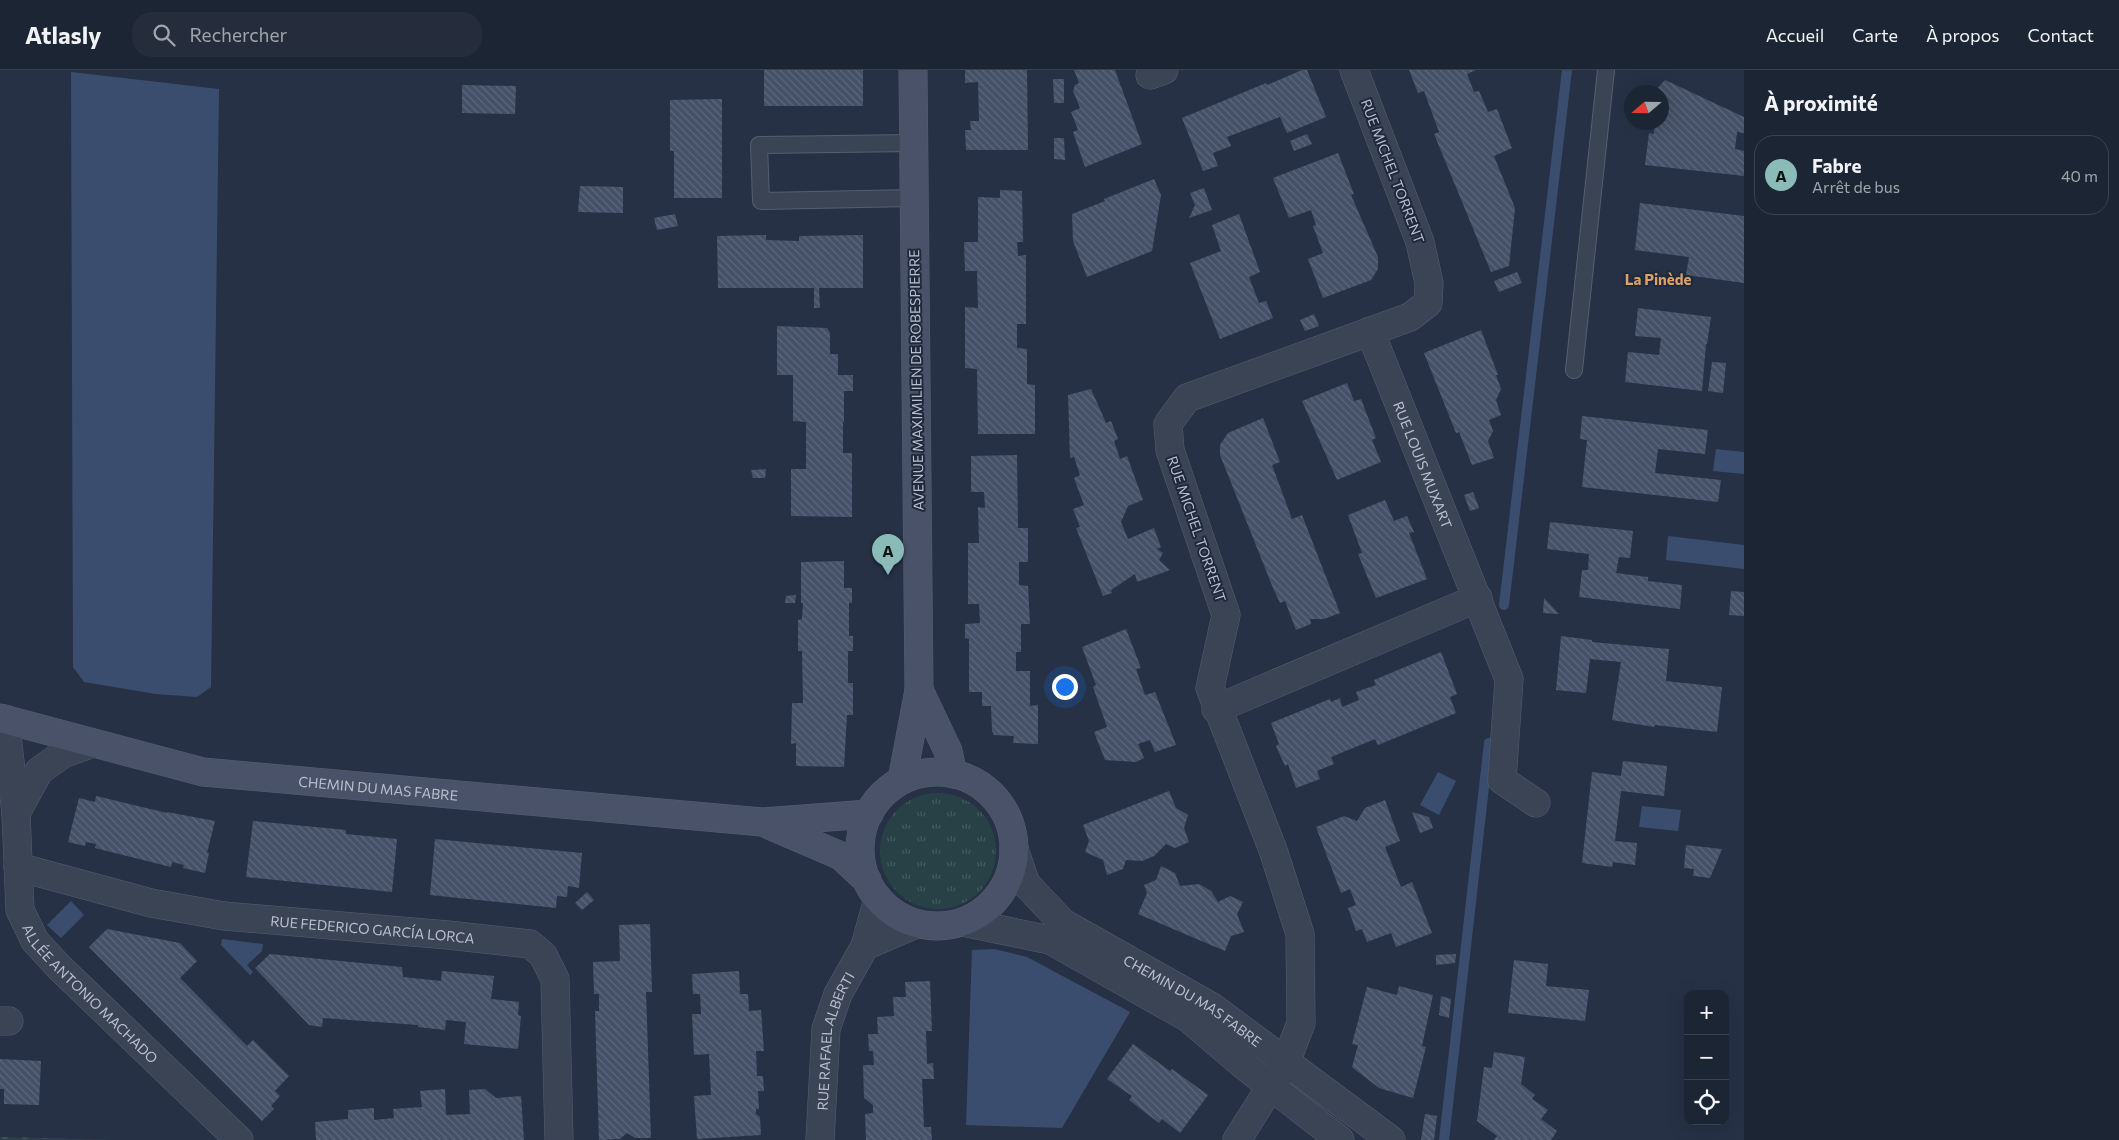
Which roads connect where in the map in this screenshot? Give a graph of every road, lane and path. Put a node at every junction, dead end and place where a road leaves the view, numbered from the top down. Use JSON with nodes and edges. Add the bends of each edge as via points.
{"nodes":[{"id":1,"x":913,"y":70,"type":"edge"},
{"id":2,"x":1354,"y":70,"type":"edge"},
{"id":3,"x":1606,"y":70,"type":"edge"},
{"id":4,"x":913,"y":143,"type":"junction"},
{"id":5,"x":913,"y":198,"type":"junction"},
{"id":6,"x":1370,"y":332,"type":"junction"},
{"id":7,"x":1574,"y":370,"type":"dead end"},
{"id":8,"x":1478,"y":598,"type":"junction"},
{"id":9,"x":919,"y":690,"type":"junction"},
{"id":10,"x":1216,"y":709,"type":"junction"},
{"id":11,"x":2,"y":718,"type":"edge"},
{"id":12,"x":93,"y":743,"type":"junction"},
{"id":13,"x":953,"y":774,"type":"junction"},
{"id":14,"x":902,"y":780,"type":"junction"},
{"id":15,"x":1536,"y":803,"type":"dead end"},
{"id":16,"x":16,"y":813,"type":"junction"},
{"id":17,"x":869,"y":814,"type":"junction"},
{"id":18,"x":762,"y":822,"type":"junction"},
{"id":19,"x":1014,"y":849,"type":"junction"},
{"id":20,"x":18,"y":867,"type":"junction"},
{"id":21,"x":872,"y":889,"type":"junction"},
{"id":22,"x":963,"y":922,"type":"junction"},
{"id":23,"x":916,"y":924,"type":"junction"},
{"id":24,"x":865,"y":946,"type":"junction"},
{"id":25,"x":1286,"y":1062,"type":"junction"},
{"id":26,"x":1271,"y":1086,"type":"junction"},
{"id":27,"x":239,"y":1140,"type":"edge"},
{"id":28,"x":559,"y":1140,"type":"edge"},
{"id":29,"x":820,"y":1140,"type":"edge"},
{"id":30,"x":1236,"y":1140,"type":"edge"},
{"id":31,"x":1340,"y":1140,"type":"edge"},
{"id":32,"x":1391,"y":1140,"type":"edge"}],
"edges":[{"from":1,"to":4,"type":"street","name":"AVENUE MAXIMILIEN DE ROBESPIERRE"},
{"from":2,"to":6,"type":"street","name":"RUE MICHEL TORRENT","via":[[1420,242],[1428,283],[1428,303],[1410,317]]},
{"from":3,"to":7,"type":"lane"},
{"from":4,"to":5,"type":"street","name":"AVENUE MAXIMILIEN DE ROBESPIERRE"},
{"from":4,"to":5,"type":"lane","via":[[759,146],[761,201]]},
{"from":5,"to":9,"type":"street","name":"AVENUE MAXIMILIEN DE ROBESPIERRE"},
{"from":6,"to":8,"type":"street","name":"RUE LOUIS MUXART"},
{"from":6,"to":10,"type":"street","name":"RUE MICHEL TORRENT","via":[[1187,398],[1168,424],[1170,450],[1226,615],[1210,688]]},
{"from":8,"to":10,"type":"street"},
{"from":8,"to":15,"type":"street","name":"RUE LOUIS MUXART","via":[[1509,679],[1502,780]]},
{"from":9,"to":13,"type":"street","name":"AVENUE MAXIMILIEN DE ROBESPIERRE","via":[[948,750]]},
{"from":9,"to":14,"type":"street","name":"AVENUE MAXIMILIEN DE ROBESPIERRE"},
{"from":10,"to":25,"type":"street","name":"RUE MICHEL TORRENT","via":[[1274,850],[1300,934],[1301,1023]]},
{"from":11,"to":12,"type":"street","name":"CHEMIN DU MAS FABRE"},
{"from":11,"to":16,"type":"street","name":"ALLÉE ANTONIO MACHADO"},
{"from":12,"to":16,"type":"street","via":[[63,754],[39,771]]},
{"from":12,"to":18,"type":"street","name":"CHEMIN DU MAS FABRE","via":[[203,772]]},
{"from":13,"to":14,"type":"street","via":[[927,773]]},
{"from":13,"to":19,"type":"street","via":[[973,780],[990,793],[1012,828]]},
{"from":14,"to":17,"type":"street","via":[[883,794]]},
{"from":16,"to":20,"type":"street","name":"ALLÉE ANTONIO MACHADO"},
{"from":17,"to":18,"type":"street","name":"CHEMIN DU MAS FABRE"},
{"from":17,"to":21,"type":"street","via":[[862,835],[861,858]]},
{"from":18,"to":21,"type":"street","name":"CHEMIN DU MAS FABRE","via":[[841,856]]},
{"from":19,"to":22,"type":"street","via":[[1011,873],[1000,894],[984,911]]},
{"from":19,"to":25,"type":"street","name":"CHEMIN DU MAS FABRE","via":[[1026,884],[1063,923],[1212,1007]]},
{"from":20,"to":27,"type":"street","name":"ALLÉE ANTONIO MACHADO","via":[[20,910],[35,941]]},
{"from":20,"to":28,"type":"street","name":"RUE FEDERICO GARCÍA LORCA","via":[[151,904],[224,916],[530,944],[543,955],[555,978]]},
{"from":21,"to":23,"type":"street","via":[[895,914]]},
{"from":21,"to":24,"type":"street","name":"RUE RAFAEL ALBERTI"},
{"from":22,"to":23,"type":"street","via":[[948,926]]},
{"from":22,"to":26,"type":"street","name":"CHEMIN DU MAS FABRE","via":[[1050,940],[1188,1018]]},
{"from":23,"to":24,"type":"street"},
{"from":24,"to":29,"type":"street","name":"RUE RAFAEL ALBERTI","via":[[838,994],[826,1029]]},
{"from":25,"to":26,"type":"street","name":"RUE MICHEL TORRENT"},
{"from":25,"to":32,"type":"street","name":"CHEMIN DU MAS FABRE"},
{"from":26,"to":30,"type":"street","name":"RUE MICHEL TORRENT"},
{"from":26,"to":31,"type":"street","name":"CHEMIN DU MAS FABRE"}]}
